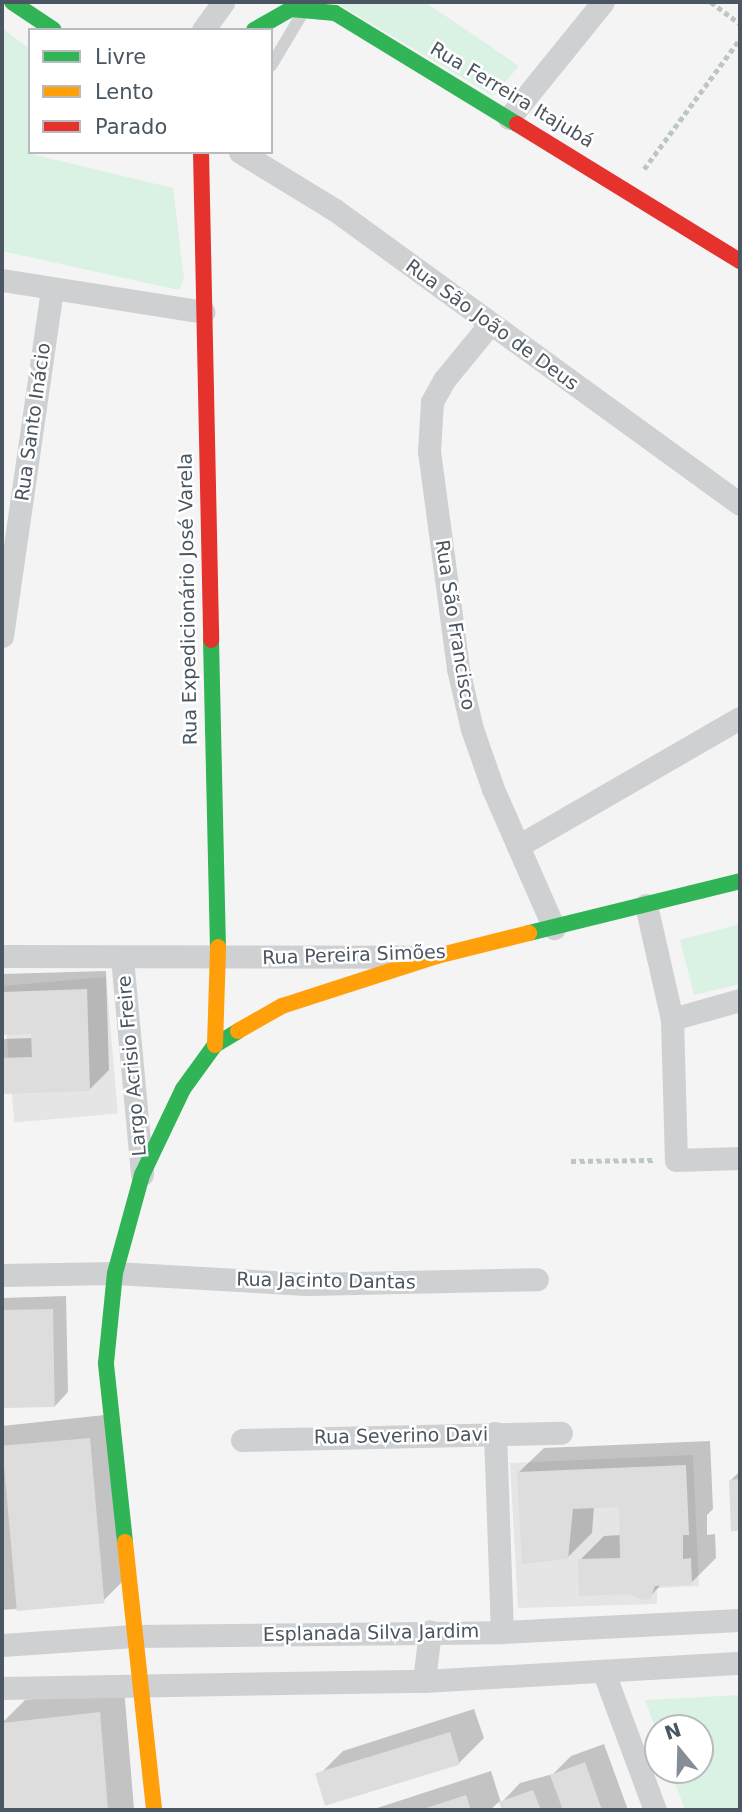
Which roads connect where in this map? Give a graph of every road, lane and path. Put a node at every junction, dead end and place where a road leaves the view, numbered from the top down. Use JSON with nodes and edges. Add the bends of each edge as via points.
{"nodes":[{"id":1,"x":12,"y":2,"type":"edge"},
{"id":2,"x":223,"y":2,"type":"edge"},
{"id":3,"x":603,"y":2,"type":"edge"},
{"id":4,"x":711,"y":2,"type":"edge"},
{"id":5,"x":305,"y":8,"type":"junction"},
{"id":6,"x":740,"y":24,"type":"edge"},
{"id":7,"x":51,"y":28,"type":"edge"},
{"id":8,"x":205,"y":28,"type":"edge"},
{"id":9,"x":257,"y":28,"type":"edge"},
{"id":10,"x":740,"y":39,"type":"edge"},
{"id":11,"x":273,"y":63,"type":"edge"},
{"id":12,"x":509,"y":118,"type":"junction"},
{"id":13,"x":201,"y":154,"type":"edge"},
{"id":14,"x":243,"y":154,"type":"edge"},
{"id":15,"x":629,"y":190,"type":"junction"},
{"id":16,"x":740,"y":261,"type":"edge"},
{"id":17,"x":2,"y":280,"type":"edge"},
{"id":18,"x":52,"y":291,"type":"junction"},
{"id":19,"x":203,"y":312,"type":"junction"},
{"id":20,"x":489,"y":325,"type":"junction"},
{"id":21,"x":740,"y":504,"type":"edge"},
{"id":22,"x":2,"y":636,"type":"edge"},
{"id":23,"x":740,"y":718,"type":"edge"},
{"id":24,"x":518,"y":846,"type":"junction"},
{"id":25,"x":740,"y":881,"type":"edge"},
{"id":26,"x":646,"y":905,"type":"junction"},
{"id":27,"x":554,"y":928,"type":"junction"},
{"id":28,"x":2,"y":956,"type":"edge"},
{"id":29,"x":437,"y":956,"type":"junction"},
{"id":30,"x":122,"y":957,"type":"junction"},
{"id":31,"x":218,"y":959,"type":"junction"},
{"id":32,"x":740,"y":1000,"type":"edge"},
{"id":33,"x":673,"y":1019,"type":"junction"},
{"id":34,"x":215,"y":1045,"type":"junction"},
{"id":35,"x":740,"y":1158,"type":"edge"},
{"id":36,"x":676,"y":1160,"type":"junction"},
{"id":37,"x":571,"y":1161,"type":"dead end"},
{"id":38,"x":142,"y":1175,"type":"junction"},
{"id":39,"x":115,"y":1273,"type":"junction"},
{"id":40,"x":2,"y":1275,"type":"edge"},
{"id":41,"x":537,"y":1279,"type":"dead end"},
{"id":42,"x":495,"y":1433,"type":"junction"},
{"id":43,"x":561,"y":1433,"type":"dead end"},
{"id":44,"x":242,"y":1440,"type":"dead end"},
{"id":45,"x":740,"y":1620,"type":"edge"},
{"id":46,"x":430,"y":1631,"type":"junction"},
{"id":47,"x":502,"y":1632,"type":"junction"},
{"id":48,"x":134,"y":1636,"type":"junction"},
{"id":49,"x":2,"y":1645,"type":"edge"},
{"id":50,"x":740,"y":1663,"type":"edge"},
{"id":51,"x":604,"y":1673,"type":"junction"},
{"id":52,"x":424,"y":1681,"type":"junction"},
{"id":53,"x":138,"y":1684,"type":"junction"},
{"id":54,"x":2,"y":1688,"type":"edge"},
{"id":55,"x":154,"y":1810,"type":"edge"},
{"id":56,"x":655,"y":1810,"type":"edge"}],
"edges":[{"from":1,"to":7,"type":"street"},
{"from":2,"to":8,"type":"street"},
{"from":3,"to":12,"type":"street"},
{"from":4,"to":6,"type":"path"},
{"from":5,"to":9,"type":"street","name":"Rua Ferreira Itajubá","via":[[279,14]]},
{"from":5,"to":11,"type":"lane"},
{"from":5,"to":12,"type":"street","name":"Rua Ferreira Itajubá","via":[[335,13]]},
{"from":10,"to":15,"type":"path"},
{"from":12,"to":15,"type":"street","name":"Rua Ferreira Itajubá"},
{"from":13,"to":19,"type":"street","name":"Rua Expedicionário José Varela"},
{"from":14,"to":20,"type":"street","name":"Rua São João de Deus","via":[[335,210]]},
{"from":15,"to":16,"type":"street","name":"Rua Ferreira Itajubá"},
{"from":17,"to":18,"type":"street"},
{"from":18,"to":19,"type":"street"},
{"from":18,"to":22,"type":"street","name":"Rua Santo Inácio"},
{"from":19,"to":31,"type":"street","name":"Rua Expedicionário José Varela"},
{"from":20,"to":21,"type":"street","name":"Rua São João de Deus"},
{"from":20,"to":24,"type":"street","name":"Rua São Francisco","via":[[432,402],[429,451],[461,681],[488,777]]},
{"from":23,"to":24,"type":"street"},
{"from":24,"to":27,"type":"street","name":"Rua São Francisco"},
{"from":25,"to":26,"type":"street","name":"Rua Pereira Simões"},
{"from":26,"to":27,"type":"street","name":"Rua Pereira Simões"},
{"from":26,"to":33,"type":"street"},
{"from":27,"to":29,"type":"street","name":"Rua Pereira Simões"},
{"from":28,"to":30,"type":"street","name":"Rua Pereira Simões"},
{"from":29,"to":31,"type":"street","name":"Rua Pereira Simões"},
{"from":29,"to":34,"type":"street","via":[[282,1006]]},
{"from":30,"to":31,"type":"street","name":"Rua Pereira Simões"},
{"from":30,"to":38,"type":"street","name":"Largo Acrisio Freire"},
{"from":31,"to":34,"type":"street","name":"Rua Expedicionário José Varela"},
{"from":32,"to":33,"type":"street"},
{"from":33,"to":36,"type":"street"},
{"from":34,"to":38,"type":"street","via":[[183,1088]]},
{"from":35,"to":36,"type":"street"},
{"from":36,"to":37,"type":"path"},
{"from":38,"to":39,"type":"street"},
{"from":39,"to":40,"type":"street","name":"Rua Jacinto Dantas"},
{"from":39,"to":41,"type":"street","name":"Rua Jacinto Dantas","via":[[307,1284]]},
{"from":39,"to":48,"type":"street","via":[[106,1363]]},
{"from":42,"to":43,"type":"street","name":"Rua Severino Davi"},
{"from":42,"to":44,"type":"street","name":"Rua Severino Davi"},
{"from":42,"to":47,"type":"street"},
{"from":45,"to":47,"type":"street","name":"Esplanada Silva Jardim"},
{"from":46,"to":47,"type":"street","name":"Esplanada Silva Jardim"},
{"from":46,"to":48,"type":"street","name":"Esplanada Silva Jardim"},
{"from":46,"to":52,"type":"street"},
{"from":48,"to":49,"type":"street","name":"Esplanada Silva Jardim"},
{"from":48,"to":53,"type":"street"},
{"from":50,"to":51,"type":"street"},
{"from":51,"to":52,"type":"street"},
{"from":51,"to":56,"type":"street"},
{"from":52,"to":53,"type":"street"},
{"from":53,"to":54,"type":"street"},
{"from":53,"to":55,"type":"street"}]}
